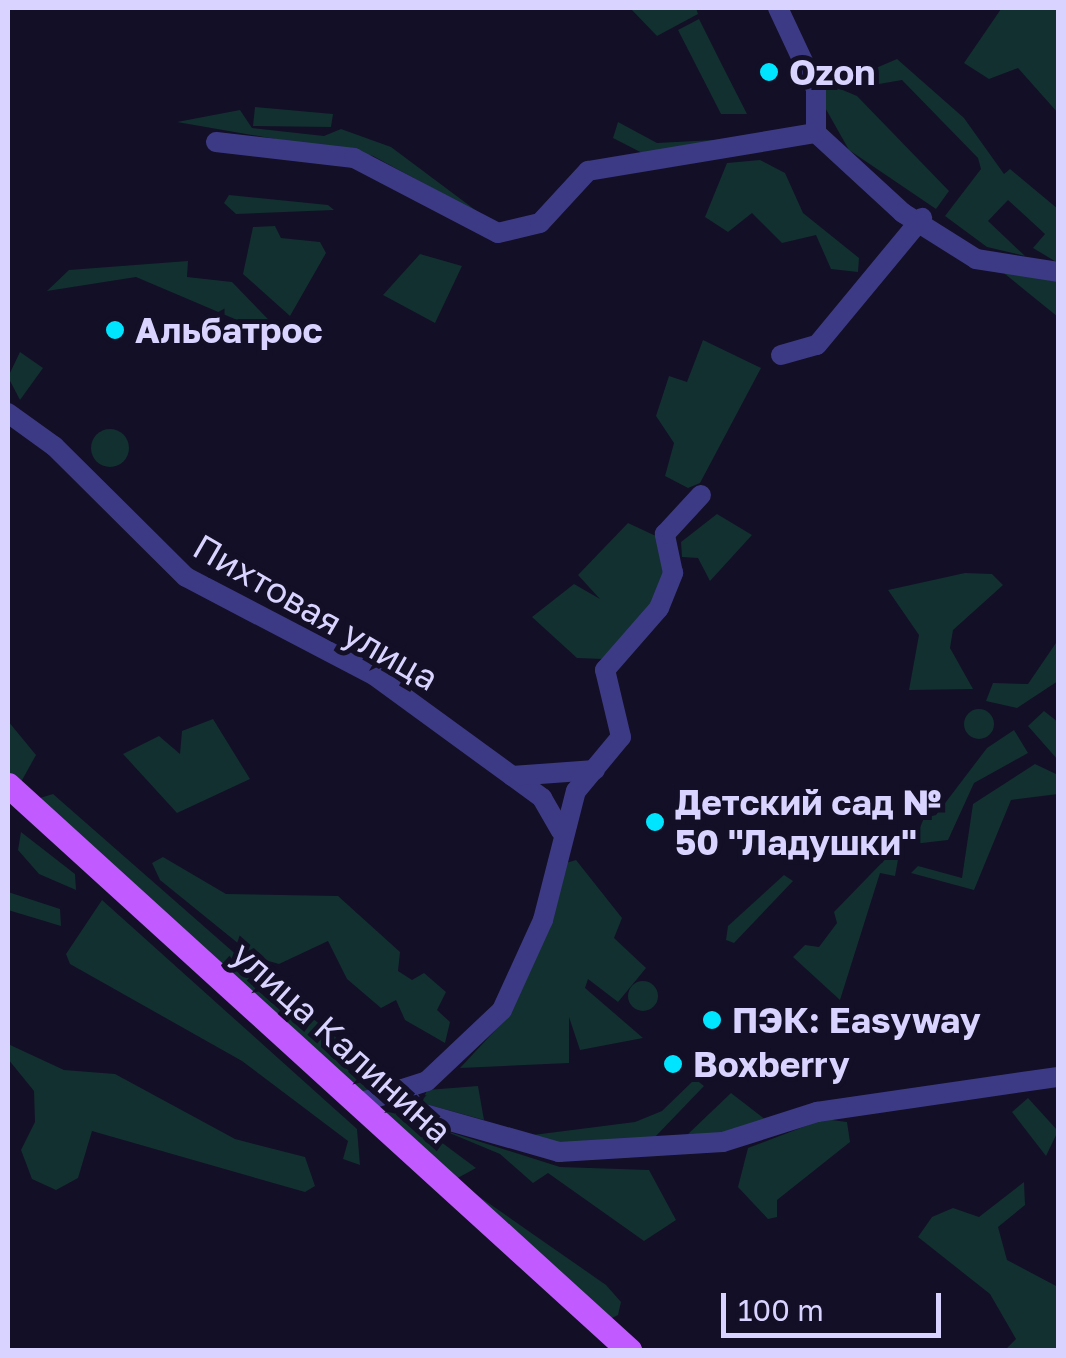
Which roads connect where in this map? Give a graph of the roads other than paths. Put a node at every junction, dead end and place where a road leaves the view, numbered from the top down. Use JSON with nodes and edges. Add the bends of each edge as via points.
{"nodes":[{"id":1,"x":778,"y":8,"type":"edge"},
{"id":2,"x":816,"y":133,"type":"junction"},
{"id":3,"x":216,"y":142,"type":"dead end"},
{"id":4,"x":922,"y":218,"type":"junction"},
{"id":5,"x":1058,"y":272,"type":"edge"},
{"id":6,"x":781,"y":355,"type":"dead end"},
{"id":7,"x":8,"y":413,"type":"edge"},
{"id":8,"x":701,"y":495,"type":"dead end"},
{"id":9,"x":595,"y":770,"type":"junction"},
{"id":10,"x":512,"y":776,"type":"junction"},
{"id":11,"x":8,"y":785,"type":"edge"},
{"id":12,"x":561,"y":831,"type":"junction"},
{"id":13,"x":1058,"y":1077,"type":"edge"},
{"id":14,"x":402,"y":1089,"type":"junction"},
{"id":15,"x":358,"y":1103,"type":"junction"},
{"id":16,"x":630,"y":1350,"type":"edge"}],
"edges":[{"from":1,"to":2,"type":"street","via":[[816,89]]},
{"from":2,"to":3,"type":"street","via":[[588,171],[540,223],[498,233],[354,158]]},
{"from":2,"to":4,"type":"street","via":[[903,213]]},
{"from":4,"to":5,"type":"street","via":[[976,259]]},
{"from":4,"to":6,"type":"street","via":[[826,336],[808,352]]},
{"from":7,"to":10,"type":"street","name":"Пихтовая улица","via":[[197,586],[375,676]]},
{"from":8,"to":9,"type":"street","via":[[665,534],[673,573],[659,608],[605,670],[622,732]]},
{"from":9,"to":10,"type":"street"},
{"from":9,"to":12,"type":"street"},
{"from":10,"to":12,"type":"street","name":"Пихтовая улица","via":[[542,798]]},
{"from":11,"to":15,"type":"main road","name":"улица Калинина"},
{"from":12,"to":14,"type":"street","via":[[544,920],[502,1010],[466,1050]]},
{"from":13,"to":14,"type":"street","via":[[818,1112],[723,1142],[559,1152],[418,1112]]},
{"from":14,"to":15,"type":"street"},
{"from":15,"to":16,"type":"main road","name":"улица Калинина"}]}
